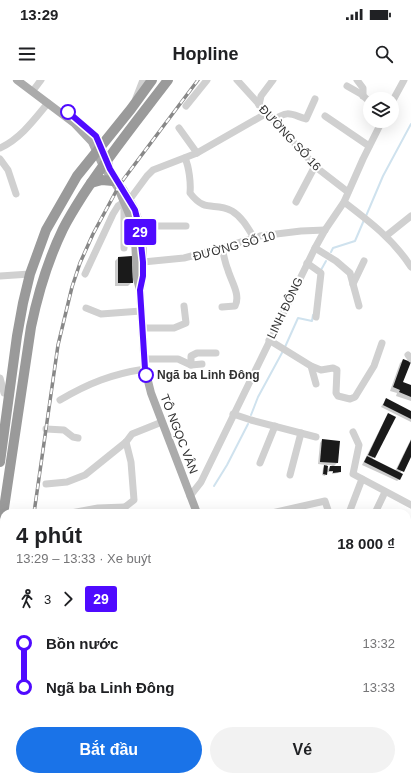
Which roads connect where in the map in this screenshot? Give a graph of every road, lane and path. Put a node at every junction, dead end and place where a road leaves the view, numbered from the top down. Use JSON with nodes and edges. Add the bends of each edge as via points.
{"nodes":[{"id":1,"x":17,"y":80,"type":"edge"},
{"id":2,"x":24,"y":80,"type":"edge"},
{"id":3,"x":41,"y":80,"type":"edge"},
{"id":4,"x":143,"y":80,"type":"edge"},
{"id":5,"x":152,"y":80,"type":"edge"},
{"id":6,"x":168,"y":80,"type":"edge"},
{"id":7,"x":207,"y":80,"type":"edge"},
{"id":8,"x":237,"y":80,"type":"edge"},
{"id":9,"x":273,"y":80,"type":"edge"},
{"id":10,"x":357,"y":80,"type":"edge"},
{"id":11,"x":404,"y":80,"type":"edge"},
{"id":12,"x":346,"y":86,"type":"dead end"},
{"id":13,"x":35,"y":88,"type":"junction"},
{"id":14,"x":363,"y":92,"type":"edge"},
{"id":15,"x":397,"y":92,"type":"edge"},
{"id":16,"x":363,"y":96,"type":"edge"},
{"id":17,"x":316,"y":99,"type":"dead end"},
{"id":18,"x":48,"y":103,"type":"junction"},
{"id":19,"x":259,"y":104,"type":"junction"},
{"id":20,"x":186,"y":106,"type":"dead end"},
{"id":21,"x":131,"y":109,"type":"junction"},
{"id":22,"x":267,"y":113,"type":"junction"},
{"id":23,"x":325,"y":116,"type":"dead end"},
{"id":24,"x":273,"y":120,"type":"junction"},
{"id":25,"x":179,"y":128,"type":"dead end"},
{"id":26,"x":378,"y":128,"type":"edge"},
{"id":27,"x":369,"y":146,"type":"junction"},
{"id":28,"x":0,"y":148,"type":"edge"},
{"id":29,"x":99,"y":150,"type":"junction"},
{"id":30,"x":197,"y":153,"type":"junction"},
{"id":31,"x":185,"y":158,"type":"junction"},
{"id":32,"x":0,"y":159,"type":"edge"},
{"id":33,"x":105,"y":163,"type":"junction"},
{"id":34,"x":315,"y":166,"type":"junction"},
{"id":35,"x":113,"y":181,"type":"junction"},
{"id":36,"x":91,"y":183,"type":"junction"},
{"id":37,"x":348,"y":192,"type":"junction"},
{"id":38,"x":16,"y":194,"type":"dead end"},
{"id":39,"x":127,"y":201,"type":"junction"},
{"id":40,"x":296,"y":202,"type":"dead end"},
{"id":41,"x":344,"y":202,"type":"junction"},
{"id":42,"x":411,"y":216,"type":"edge"},
{"id":43,"x":139,"y":226,"type":"junction"},
{"id":44,"x":186,"y":226,"type":"dead end"},
{"id":45,"x":325,"y":230,"type":"junction"},
{"id":46,"x":386,"y":236,"type":"junction"},
{"id":47,"x":254,"y":238,"type":"junction"},
{"id":48,"x":124,"y":248,"type":"dead end"},
{"id":49,"x":222,"y":248,"type":"junction"},
{"id":50,"x":315,"y":248,"type":"junction"},
{"id":51,"x":364,"y":261,"type":"dead end"},
{"id":52,"x":143,"y":262,"type":"junction"},
{"id":53,"x":307,"y":263,"type":"junction"},
{"id":54,"x":411,"y":267,"type":"edge"},
{"id":55,"x":30,"y":274,"type":"junction"},
{"id":56,"x":85,"y":274,"type":"dead end"},
{"id":57,"x":0,"y":276,"type":"edge"},
{"id":58,"x":353,"y":284,"type":"junction"},
{"id":59,"x":140,"y":290,"type":"junction"},
{"id":60,"x":184,"y":306,"type":"dead end"},
{"id":61,"x":359,"y":306,"type":"dead end"},
{"id":62,"x":222,"y":307,"type":"dead end"},
{"id":63,"x":86,"y":308,"type":"dead end"},
{"id":64,"x":142,"y":311,"type":"junction"},
{"id":65,"x":316,"y":317,"type":"dead end"},
{"id":66,"x":142,"y":328,"type":"junction"},
{"id":67,"x":269,"y":340,"type":"junction"},
{"id":68,"x":382,"y":343,"type":"dead end"},
{"id":69,"x":216,"y":353,"type":"dead end"},
{"id":70,"x":144,"y":359,"type":"junction"},
{"id":71,"x":202,"y":364,"type":"dead end"},
{"id":72,"x":191,"y":365,"type":"junction"},
{"id":73,"x":311,"y":366,"type":"junction"},
{"id":74,"x":145,"y":369,"type":"junction"},
{"id":75,"x":0,"y":378,"type":"edge"},
{"id":76,"x":316,"y":384,"type":"dead end"},
{"id":77,"x":5,"y":393,"type":"edge"},
{"id":78,"x":60,"y":400,"type":"dead end"},
{"id":79,"x":233,"y":414,"type":"junction"},
{"id":80,"x":162,"y":422,"type":"junction"},
{"id":81,"x":275,"y":426,"type":"junction"},
{"id":82,"x":46,"y":429,"type":"dead end"},
{"id":83,"x":353,"y":432,"type":"dead end"},
{"id":84,"x":301,"y":433,"type":"junction"},
{"id":85,"x":316,"y":437,"type":"dead end"},
{"id":86,"x":78,"y":438,"type":"dead end"},
{"id":87,"x":126,"y":442,"type":"junction"},
{"id":88,"x":0,"y":462,"type":"edge"},
{"id":89,"x":260,"y":463,"type":"dead end"},
{"id":90,"x":290,"y":475,"type":"dead end"},
{"id":91,"x":362,"y":479,"type":"junction"},
{"id":92,"x":46,"y":484,"type":"dead end"},
{"id":93,"x":386,"y":492,"type":"junction"},
{"id":94,"x":190,"y":496,"type":"junction"},
{"id":95,"x":411,"y":505,"type":"edge"},
{"id":96,"x":4,"y":509,"type":"edge"},
{"id":97,"x":93,"y":509,"type":"edge"},
{"id":98,"x":111,"y":509,"type":"edge"},
{"id":99,"x":125,"y":509,"type":"edge"},
{"id":100,"x":196,"y":509,"type":"edge"},
{"id":101,"x":297,"y":509,"type":"edge"},
{"id":102,"x":328,"y":509,"type":"edge"},
{"id":103,"x":351,"y":509,"type":"edge"},
{"id":104,"x":377,"y":509,"type":"edge"}],
"edges":[{"from":1,"to":18,"type":"main road","name":"TÔ NGỌC VÂN"},
{"from":2,"to":13,"type":"main road","name":"TÔ NGỌC VÂN"},
{"from":3,"to":13,"type":"street"},
{"from":4,"to":21,"type":"street"},
{"from":5,"to":21,"type":"highway"},
{"from":6,"to":33,"type":"highway"},
{"from":7,"to":20,"type":"street"},
{"from":8,"to":19,"type":"street","name":"ĐƯỜNG SỐ 16"},
{"from":9,"to":19,"type":"street"},
{"from":10,"to":14,"type":"street"},
{"from":11,"to":15,"type":"street"},
{"from":12,"to":16,"type":"street"},
{"from":13,"to":29,"type":"main road","name":"TÔ NGỌC VÂN","via":[[96,136]]},
{"from":17,"to":24,"type":"street","via":[[306,119],[288,113]]},
{"from":18,"to":28,"type":"street","via":[[22,134]]},
{"from":18,"to":29,"type":"main road","name":"TÔ NGỌC VÂN","via":[[74,123]]},
{"from":19,"to":22,"type":"street","name":"ĐƯỜNG SỐ 16"},
{"from":21,"to":29,"type":"highway"},
{"from":22,"to":24,"type":"street","name":"ĐƯỜNG SỐ 16"},
{"from":22,"to":30,"type":"street"},
{"from":23,"to":27,"type":"street"},
{"from":24,"to":34,"type":"street","name":"ĐƯỜNG SỐ 16"},
{"from":25,"to":30,"type":"street"},
{"from":26,"to":27,"type":"street","name":"LINH ĐÔNG"},
{"from":27,"to":37,"type":"street","name":"LINH ĐÔNG"},
{"from":29,"to":33,"type":"main road","name":"TÔ NGỌC VÂN"},
{"from":29,"to":55,"type":"highway","via":[[77,176],[56,212],[46,230]]},
{"from":30,"to":31,"type":"street"},
{"from":31,"to":39,"type":"street","via":[[153,170]]},
{"from":31,"to":47,"type":"street","via":[[190,193],[193,197],[202,205],[232,211],[244,221]]},
{"from":32,"to":38,"type":"street","via":[[8,170]]},
{"from":33,"to":35,"type":"main road","name":"TÔ NGỌC VÂN"},
{"from":33,"to":36,"type":"highway"},
{"from":33,"to":39,"type":"main road","name":"TÔ NGỌC VÂN"},
{"from":34,"to":37,"type":"street","name":"ĐƯỜNG SỐ 16"},
{"from":34,"to":40,"type":"street"},
{"from":35,"to":36,"type":"highway"},
{"from":35,"to":39,"type":"main road","name":"TÔ NGỌC VÂN"},
{"from":36,"to":96,"type":"highway","via":[[63,228],[38,296],[24,364]]},
{"from":37,"to":41,"type":"street","name":"LINH ĐÔNG"},
{"from":39,"to":43,"type":"main road","name":"TÔ NGỌC VÂN","via":[[135,210]]},
{"from":39,"to":48,"type":"street"},
{"from":39,"to":56,"type":"street","via":[[118,206],[113,214]]},
{"from":39,"to":59,"type":"main road","name":"TÔ NGỌC VÂN","via":[[135,239]]},
{"from":41,"to":45,"type":"street","name":"LINH ĐÔNG"},
{"from":41,"to":46,"type":"street"},
{"from":42,"to":46,"type":"street"},
{"from":43,"to":44,"type":"street"},
{"from":43,"to":52,"type":"main road","name":"TÔ NGỌC VÂN"},
{"from":45,"to":47,"type":"street","name":"ĐƯỜNG SỐ 10"},
{"from":45,"to":50,"type":"street","name":"LINH ĐÔNG"},
{"from":46,"to":54,"type":"street"},
{"from":47,"to":49,"type":"street","name":"ĐƯỜNG SỐ 10"},
{"from":49,"to":52,"type":"street","name":"ĐƯỜNG SỐ 10","via":[[184,258]]},
{"from":49,"to":62,"type":"street","via":[[236,289],[237,303],[235,306]]},
{"from":50,"to":53,"type":"street","name":"LINH ĐÔNG"},
{"from":50,"to":58,"type":"street","via":[[350,273]]},
{"from":51,"to":58,"type":"street"},
{"from":52,"to":59,"type":"main road","name":"TÔ NGỌC VÂN"},
{"from":53,"to":65,"type":"street","via":[[320,272]]},
{"from":53,"to":67,"type":"street","name":"LINH ĐÔNG"},
{"from":55,"to":57,"type":"street"},
{"from":55,"to":77,"type":"highway"},
{"from":58,"to":61,"type":"street"},
{"from":59,"to":64,"type":"main road","name":"TÔ NGỌC VÂN"},
{"from":60,"to":66,"type":"street","via":[[186,323],[174,328]]},
{"from":63,"to":64,"type":"street","via":[[101,314]]},
{"from":64,"to":66,"type":"main road","name":"TÔ NGỌC VÂN"},
{"from":66,"to":70,"type":"main road","name":"TÔ NGỌC VÂN"},
{"from":67,"to":73,"type":"street"},
{"from":67,"to":79,"type":"street","name":"LINH ĐÔNG"},
{"from":68,"to":73,"type":"street","via":[[374,366],[355,397],[350,399],[336,393],[337,370],[321,370]]},
{"from":69,"to":72,"type":"street","via":[[197,353],[192,356]]},
{"from":70,"to":72,"type":"street","via":[[178,359]]},
{"from":70,"to":74,"type":"main road","name":"TÔ NGỌC VÂN"},
{"from":71,"to":72,"type":"street"},
{"from":73,"to":76,"type":"street"},
{"from":74,"to":78,"type":"street","via":[[92,383]]},
{"from":74,"to":80,"type":"main road","name":"TÔ NGỌC VÂN"},
{"from":75,"to":77,"type":"street"},
{"from":77,"to":88,"type":"highway"},
{"from":79,"to":81,"type":"street"},
{"from":79,"to":94,"type":"street","name":"LINH ĐÔNG","via":[[201,482]]},
{"from":80,"to":87,"type":"street","via":[[132,434]]},
{"from":80,"to":94,"type":"main road","name":"TÔ NGỌC VÂN"},
{"from":81,"to":84,"type":"street"},
{"from":81,"to":89,"type":"street"},
{"from":82,"to":86,"type":"street","via":[[64,430]]},
{"from":83,"to":91,"type":"street","via":[[359,445],[353,474]]},
{"from":84,"to":85,"type":"street"},
{"from":84,"to":90,"type":"street"},
{"from":87,"to":92,"type":"street","via":[[85,475],[67,482]]},
{"from":87,"to":99,"type":"street","via":[[131,462],[134,500]]},
{"from":91,"to":93,"type":"street"},
{"from":91,"to":103,"type":"street"},
{"from":93,"to":95,"type":"street"},
{"from":93,"to":104,"type":"street"},
{"from":94,"to":100,"type":"main road","name":"TÔ NGỌC VÂN"},
{"from":97,"to":98,"type":"street"},
{"from":101,"to":102,"type":"street","via":[[325,501]]}]}
